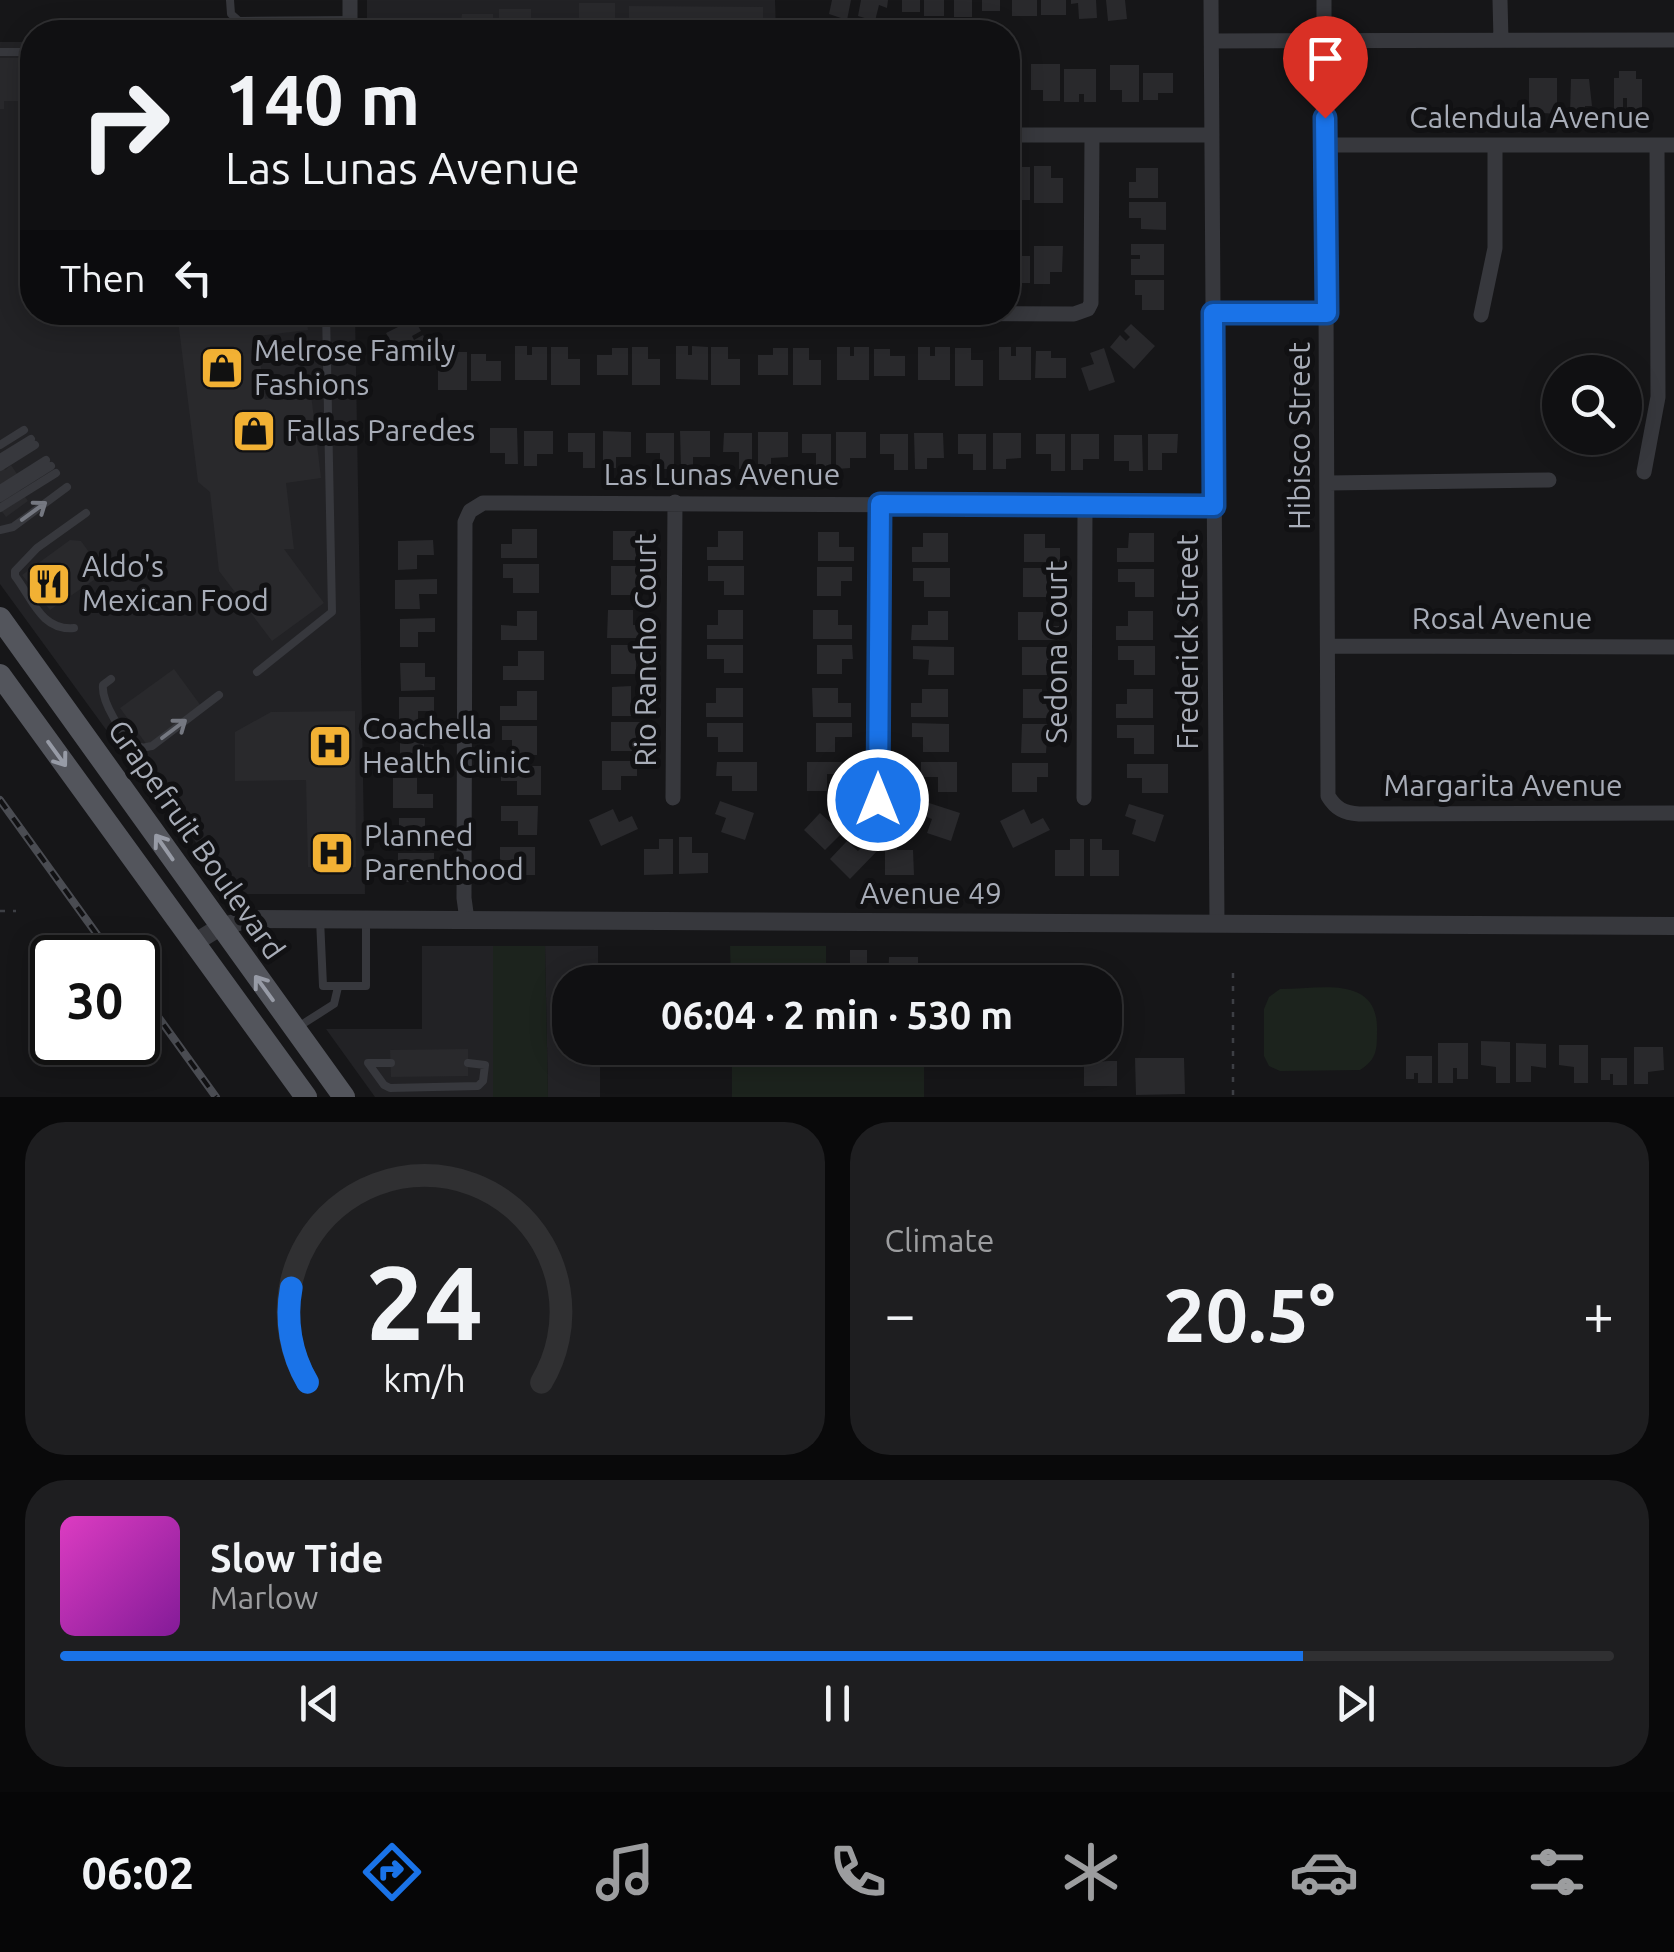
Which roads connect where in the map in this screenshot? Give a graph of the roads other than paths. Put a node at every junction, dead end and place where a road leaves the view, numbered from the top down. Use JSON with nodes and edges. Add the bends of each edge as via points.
{"nodes":[{"id":1,"x":1212,"y":0,"type":"edge"},
{"id":2,"x":1324,"y":0,"type":"edge"},
{"id":3,"x":1500,"y":0,"type":"edge"},
{"id":4,"x":1324,"y":40,"type":"junction"},
{"id":5,"x":1501,"y":40,"type":"junction"},
{"id":6,"x":1674,"y":40,"type":"edge"},
{"id":7,"x":1212,"y":41,"type":"junction"},
{"id":8,"x":1325,"y":63,"type":"dead end"},
{"id":9,"x":1020,"y":134,"type":"edge"},
{"id":10,"x":1212,"y":134,"type":"junction"},
{"id":11,"x":1092,"y":135,"type":"junction"},
{"id":12,"x":1326,"y":145,"type":"junction"},
{"id":13,"x":1495,"y":145,"type":"junction"},
{"id":14,"x":1666,"y":145,"type":"edge"},
{"id":15,"x":1213,"y":313,"type":"junction"},
{"id":16,"x":1327,"y":313,"type":"junction"},
{"id":17,"x":1020,"y":314,"type":"edge"},
{"id":18,"x":1481,"y":315,"type":"dead end"},
{"id":19,"x":326,"y":325,"type":"edge"},
{"id":20,"x":24,"y":430,"type":"dead end"},
{"id":21,"x":0,"y":445,"type":"edge"},
{"id":22,"x":0,"y":458,"type":"edge"},
{"id":23,"x":51,"y":466,"type":"junction"},
{"id":24,"x":0,"y":467,"type":"edge"},
{"id":25,"x":1644,"y":472,"type":"dead end"},
{"id":26,"x":1549,"y":480,"type":"dead end"},
{"id":27,"x":1328,"y":483,"type":"junction"},
{"id":28,"x":0,"y":488,"type":"edge"},
{"id":29,"x":67,"y":488,"type":"dead end"},
{"id":30,"x":0,"y":498,"type":"edge"},
{"id":31,"x":675,"y":502,"type":"junction"},
{"id":32,"x":880,"y":504,"type":"junction"},
{"id":33,"x":1085,"y":506,"type":"junction"},
{"id":34,"x":1214,"y":506,"type":"junction"},
{"id":35,"x":0,"y":508,"type":"edge"},
{"id":36,"x":86,"y":514,"type":"dead end"},
{"id":37,"x":0,"y":530,"type":"edge"},
{"id":38,"x":0,"y":618,"type":"edge"},
{"id":39,"x":74,"y":628,"type":"dead end"},
{"id":40,"x":1329,"y":646,"type":"junction"},
{"id":41,"x":1674,"y":647,"type":"edge"},
{"id":42,"x":257,"y":672,"type":"dead end"},
{"id":43,"x":0,"y":675,"type":"edge"},
{"id":44,"x":111,"y":679,"type":"dead end"},
{"id":45,"x":219,"y":696,"type":"dead end"},
{"id":46,"x":673,"y":798,"type":"dead end"},
{"id":47,"x":1084,"y":798,"type":"dead end"},
{"id":48,"x":878,"y":800,"type":"dead end"},
{"id":49,"x":1334,"y":806,"type":"joint"},
{"id":50,"x":1674,"y":813,"type":"edge"},
{"id":51,"x":320,"y":919,"type":"junction"},
{"id":52,"x":366,"y":920,"type":"junction"},
{"id":53,"x":467,"y":920,"type":"junction"},
{"id":54,"x":1217,"y":924,"type":"junction"},
{"id":55,"x":1674,"y":926,"type":"edge"},
{"id":56,"x":220,"y":927,"type":"junction"},
{"id":57,"x":194,"y":943,"type":"junction"},
{"id":58,"x":338,"y":987,"type":"junction"},
{"id":59,"x":294,"y":1029,"type":"junction"},
{"id":60,"x":390,"y":1064,"type":"dead end"},
{"id":61,"x":468,"y":1064,"type":"dead end"},
{"id":62,"x":306,"y":1097,"type":"edge"},
{"id":63,"x":344,"y":1097,"type":"edge"}],
"edges":[{"from":1,"to":7,"type":"street","name":"Frederick Street"},
{"from":2,"to":4,"type":"street"},
{"from":3,"to":5,"type":"street"},
{"from":4,"to":5,"type":"street"},
{"from":4,"to":7,"type":"street"},
{"from":5,"to":6,"type":"street"},
{"from":7,"to":10,"type":"street","name":"Frederick Street"},
{"from":8,"to":12,"type":"street","name":"Hibisco Street"},
{"from":9,"to":11,"type":"street"},
{"from":10,"to":11,"type":"street"},
{"from":10,"to":15,"type":"street","name":"Frederick Street"},
{"from":11,"to":17,"type":"street","via":[[1088,309]]},
{"from":12,"to":13,"type":"street","name":"Calendula Avenue"},
{"from":12,"to":16,"type":"street","name":"Hibisco Street"},
{"from":13,"to":14,"type":"street","name":"Calendula Avenue"},
{"from":13,"to":18,"type":"street","via":[[1495,248]]},
{"from":14,"to":25,"type":"street","via":[[1658,397]]},
{"from":15,"to":16,"type":"street"},
{"from":15,"to":34,"type":"street","name":"Frederick Street"},
{"from":16,"to":27,"type":"street","name":"Hibisco Street"},
{"from":19,"to":42,"type":"lane","via":[[332,612]]},
{"from":20,"to":21,"type":"lane"},
{"from":22,"to":24,"type":"lane","via":[[33,442]]},
{"from":23,"to":28,"type":"lane"},
{"from":23,"to":30,"type":"lane"},
{"from":23,"to":35,"type":"lane"},
{"from":26,"to":27,"type":"street"},
{"from":27,"to":40,"type":"street","name":"Hibisco Street"},
{"from":37,"to":29,"type":"lane","one_way":true},
{"from":31,"to":32,"type":"street","name":"Las Lunas Avenue"},
{"from":31,"to":46,"type":"street","name":"Rio Rancho Court"},
{"from":31,"to":53,"type":"street","name":"Las Lunas Avenue","via":[[498,501],[470,511],[464,522]]},
{"from":32,"to":33,"type":"street","name":"Las Lunas Avenue"},
{"from":32,"to":48,"type":"street"},
{"from":33,"to":34,"type":"street","name":"Las Lunas Avenue"},
{"from":33,"to":47,"type":"street","name":"Sedona Court"},
{"from":34,"to":54,"type":"street","name":"Frederick Street"},
{"from":36,"to":39,"type":"lane","via":[[15,571],[49,624]]},
{"from":56,"to":38,"type":"main road","name":"Grapefruit Boulevard","one_way":true},
{"from":40,"to":41,"type":"street","name":"Rosal Avenue"},
{"from":40,"to":49,"type":"street","name":"Hibisco Street","via":[[1326,784]]},
{"from":43,"to":57,"type":"main road","name":"Grapefruit Boulevard","one_way":true},
{"from":44,"to":45,"type":"lane","one_way":true,"via":[[103,685],[104,703],[141,748]]},
{"from":49,"to":50,"type":"street","name":"Margarita Avenue","via":[[1360,814]]},
{"from":51,"to":52,"type":"street","name":"Avenue 49"},
{"from":51,"to":56,"type":"street","name":"Avenue 49","via":[[249,919]]},
{"from":51,"to":58,"type":"lane","via":[[323,986]]},
{"from":52,"to":53,"type":"street","name":"Avenue 49"},
{"from":52,"to":58,"type":"lane","via":[[366,986]]},
{"from":53,"to":54,"type":"street","name":"Avenue 49"},
{"from":54,"to":55,"type":"street","name":"Avenue 49"},
{"from":56,"to":57,"type":"street","name":"Avenue 49"},
{"from":59,"to":56,"type":"main road","name":"Grapefruit Boulevard","one_way":true},
{"from":57,"to":62,"type":"main road","name":"Grapefruit Boulevard"},
{"from":58,"to":59,"type":"lane","via":[[334,1004]]},
{"from":59,"to":63,"type":"main road","name":"Grapefruit Boulevard"},
{"from":60,"to":61,"type":"lane","via":[[368,1064],[390,1088],[478,1086],[486,1065]]}]}
